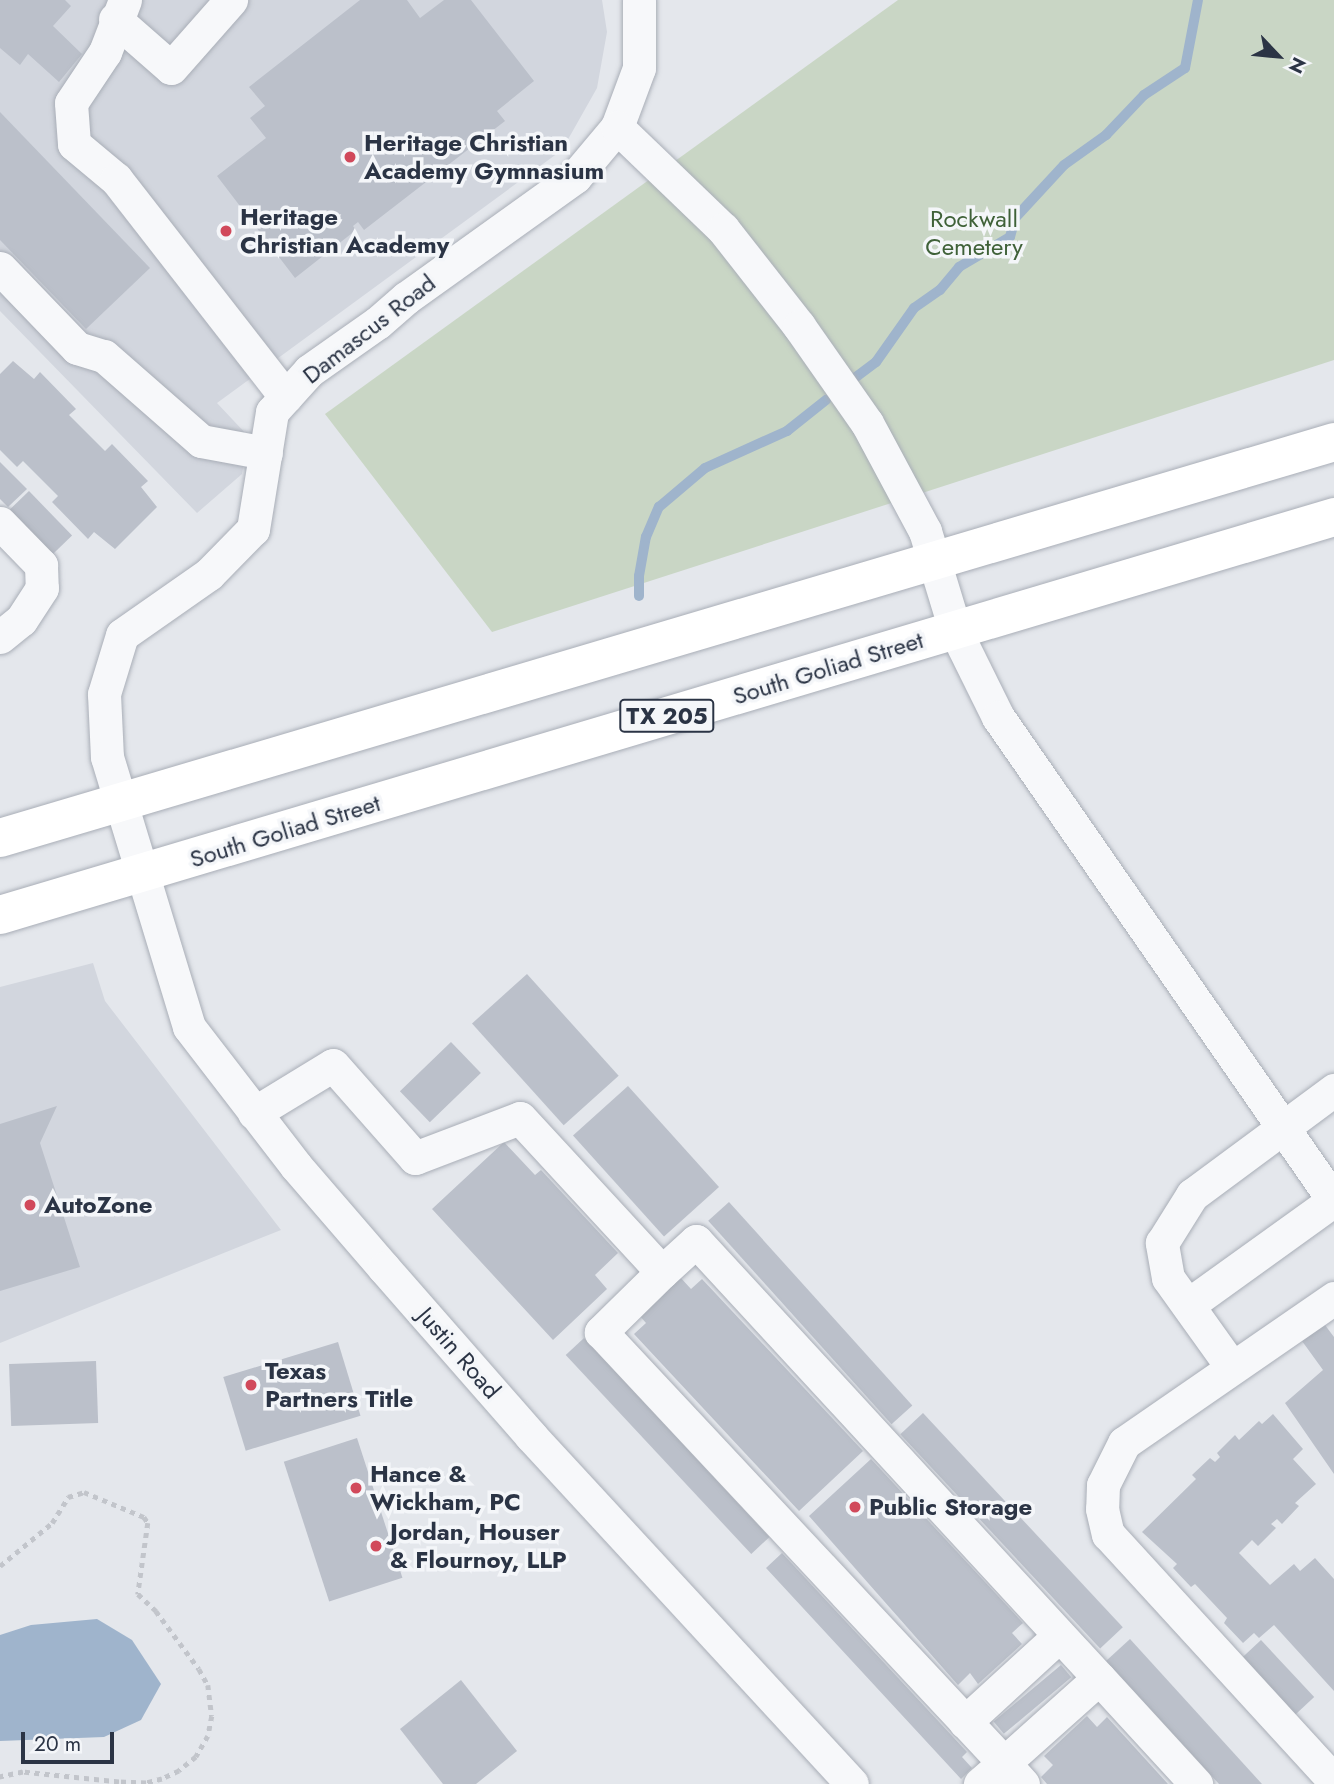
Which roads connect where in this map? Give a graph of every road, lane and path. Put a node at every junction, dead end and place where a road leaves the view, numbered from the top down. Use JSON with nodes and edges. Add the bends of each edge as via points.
{"nodes":[{"id":1,"x":231,"y":0,"type":"edge"},
{"id":2,"x":639,"y":0,"type":"edge"},
{"id":3,"x":120,"y":10,"type":"edge"},
{"id":4,"x":617,"y":127,"type":"junction"},
{"id":5,"x":0,"y":268,"type":"edge"},
{"id":6,"x":286,"y":397,"type":"junction"},
{"id":7,"x":1334,"y":442,"type":"edge"},
{"id":8,"x":265,"y":453,"type":"junction"},
{"id":9,"x":1334,"y":517,"type":"edge"},
{"id":10,"x":0,"y":523,"type":"edge"},
{"id":11,"x":935,"y":561,"type":"junction"},
{"id":12,"x":955,"y":630,"type":"junction"},
{"id":13,"x":0,"y":637,"type":"edge"},
{"id":14,"x":121,"y":803,"type":"junction"},
{"id":15,"x":0,"y":838,"type":"edge"},
{"id":16,"x":142,"y":874,"type":"junction"},
{"id":17,"x":0,"y":915,"type":"edge"},
{"id":18,"x":1334,"y":1090,"type":"edge"},
{"id":19,"x":254,"y":1113,"type":"junction"},
{"id":20,"x":1281,"y":1128,"type":"junction"},
{"id":21,"x":1334,"y":1200,"type":"edge"},
{"id":22,"x":662,"y":1272,"type":"junction"},
{"id":23,"x":1334,"y":1298,"type":"edge"},
{"id":24,"x":1188,"y":1306,"type":"junction"},
{"id":25,"x":1231,"y":1366,"type":"junction"},
{"id":26,"x":0,"y":1566,"type":"edge"},
{"id":27,"x":1059,"y":1636,"type":"junction"},
{"id":28,"x":1099,"y":1678,"type":"junction"},
{"id":29,"x":965,"y":1722,"type":"junction"},
{"id":30,"x":61,"y":1775,"type":"junction"},
{"id":31,"x":0,"y":1777,"type":"edge"},
{"id":32,"x":1003,"y":1777,"type":"edge"},
{"id":33,"x":1334,"y":1780,"type":"edge"},
{"id":34,"x":107,"y":1782,"type":"edge"},
{"id":35,"x":58,"y":1784,"type":"edge"},
{"id":36,"x":852,"y":1784,"type":"edge"},
{"id":37,"x":1196,"y":1784,"type":"edge"}],
"edges":[{"from":1,"to":3,"type":"street","via":[[171,68]]},
{"from":2,"to":4,"type":"street","name":"Damascus Road","via":[[639,68]]},
{"from":3,"to":6,"type":"street","via":[[104,51],[71,103],[74,144],[116,179]]},
{"from":4,"to":6,"type":"street","name":"Damascus Road","via":[[575,177],[405,298],[309,372]]},
{"from":4,"to":11,"type":"street","via":[[723,229],[825,363],[867,423],[925,531]]},
{"from":5,"to":8,"type":"street","via":[[77,348],[104,356],[201,441]]},
{"from":6,"to":8,"type":"street","name":"Damascus Road","via":[[272,412]]},
{"from":7,"to":11,"type":"main road"},
{"from":8,"to":14,"type":"street","name":"Damascus Road","via":[[253,529],[209,574],[122,635],[104,694],[107,757]]},
{"from":9,"to":12,"type":"main road","name":"South Goliad Street","number":"TX 205"},
{"from":10,"to":13,"type":"street","via":[[41,565],[42,588],[21,620]]},
{"from":11,"to":12,"type":"street"},
{"from":11,"to":14,"type":"main road"},
{"from":12,"to":16,"type":"main road","name":"South Goliad Street","number":"TX 205"},
{"from":12,"to":20,"type":"street","via":[[998,717]]},
{"from":14,"to":15,"type":"main road"},
{"from":14,"to":16,"type":"street","name":"Damascus Road"},
{"from":16,"to":17,"type":"main road","name":"South Goliad Street","number":"TX 205"},
{"from":16,"to":19,"type":"street","name":"Justin Road","via":[[189,1027]]},
{"from":18,"to":20,"type":"street"},
{"from":19,"to":22,"type":"street","via":[[333,1065],[415,1158],[520,1118]]},
{"from":19,"to":36,"type":"street","name":"Justin Road","via":[[531,1436]]},
{"from":20,"to":21,"type":"street"},
{"from":20,"to":24,"type":"street","via":[[1192,1195],[1162,1243],[1168,1278]]},
{"from":21,"to":24,"type":"street"},
{"from":22,"to":27,"type":"street","via":[[696,1241]]},
{"from":22,"to":29,"type":"street","via":[[601,1332]]},
{"from":23,"to":25,"type":"street"},
{"from":24,"to":25,"type":"street"},
{"from":25,"to":33,"type":"street","via":[[1124,1443],[1103,1485],[1108,1534]]},
{"from":26,"to":34,"type":"path","via":[[52,1523],[68,1497],[84,1492],[144,1517],[148,1523],[138,1594],[199,1669],[208,1685],[212,1716],[196,1757],[178,1771],[146,1783]]},
{"from":27,"to":28,"type":"street"},
{"from":27,"to":29,"type":"street"},
{"from":28,"to":32,"type":"street"},
{"from":28,"to":37,"type":"street"},
{"from":29,"to":32,"type":"street"},
{"from":30,"to":31,"type":"path","via":[[23,1772]]},
{"from":30,"to":34,"type":"path"},
{"from":30,"to":35,"type":"path"}]}
